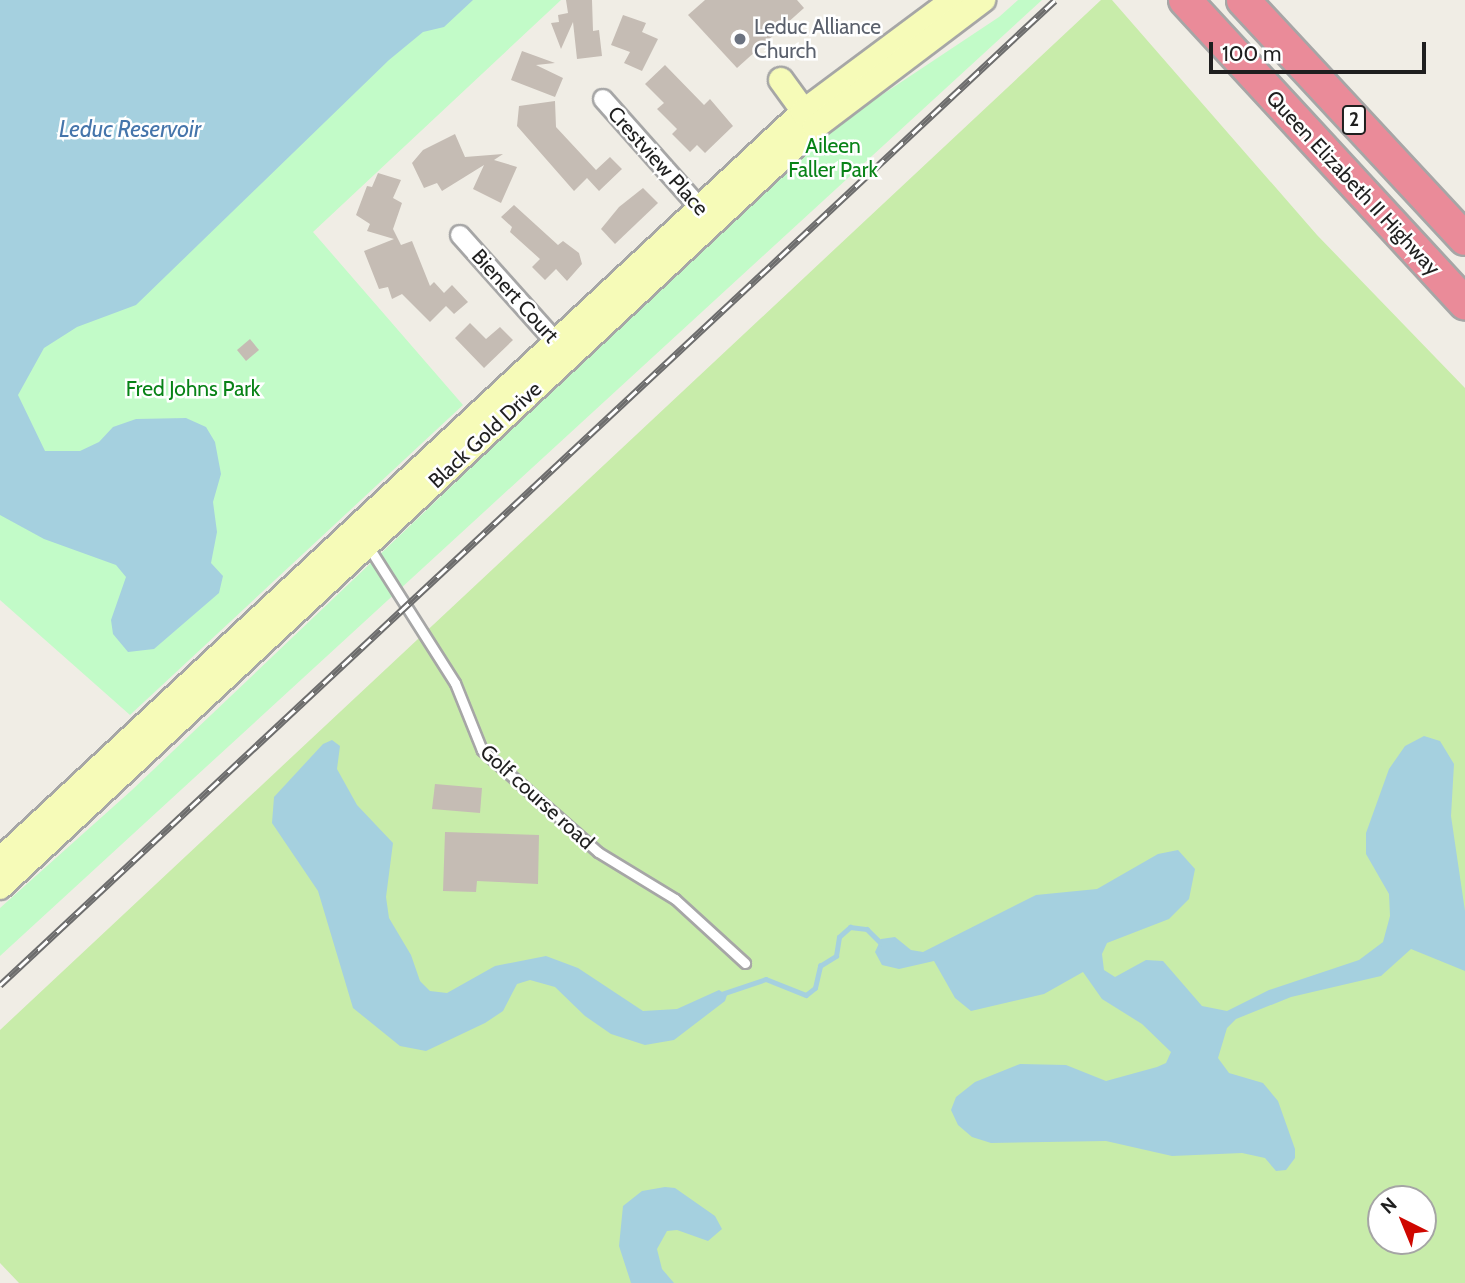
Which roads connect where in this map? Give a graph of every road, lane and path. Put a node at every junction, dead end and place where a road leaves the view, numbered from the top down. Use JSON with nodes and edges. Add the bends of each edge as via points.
{"nodes":[{"id":1,"x":953,"y":0,"type":"edge"},
{"id":2,"x":983,"y":0,"type":"edge"},
{"id":3,"x":1185,"y":0,"type":"edge"},
{"id":4,"x":1243,"y":0,"type":"edge"},
{"id":5,"x":781,"y":80,"type":"dead end"},
{"id":6,"x":603,"y":99,"type":"dead end"},
{"id":7,"x":809,"y":120,"type":"junction"},
{"id":8,"x":706,"y":216,"type":"junction"},
{"id":9,"x":1398,"y":231,"type":"junction"},
{"id":10,"x":460,"y":235,"type":"dead end"},
{"id":11,"x":1465,"y":239,"type":"edge"},
{"id":12,"x":1465,"y":303,"type":"edge"},
{"id":13,"x":1465,"y":322,"type":"edge"},
{"id":14,"x":562,"y":349,"type":"junction"},
{"id":15,"x":367,"y":545,"type":"junction"},
{"id":16,"x":0,"y":860,"type":"edge"},
{"id":17,"x":0,"y":887,"type":"edge"},
{"id":18,"x":745,"y":963,"type":"dead end"}],
"edges":[{"from":1,"to":7,"type":"main road","name":"Black Gold Drive"},
{"from":2,"to":7,"type":"main road","name":"Black Gold Drive"},
{"from":3,"to":9,"type":"highway","name":"Queen Elizabeth II Highway","number":"2"},
{"from":4,"to":11,"type":"highway","name":"Queen Elizabeth II Highway","number":"2"},
{"from":5,"to":7,"type":"main road"},
{"from":6,"to":8,"type":"street","name":"Crestview Place"},
{"from":7,"to":8,"type":"main road","name":"Black Gold Drive"},
{"from":8,"to":14,"type":"main road","name":"Black Gold Drive"},
{"from":9,"to":12,"type":"highway","name":"Queen Elizabeth II Highway","number":"2"},
{"from":9,"to":13,"type":"highway"},
{"from":10,"to":14,"type":"street","name":"Bienert Court"},
{"from":14,"to":15,"type":"main road","name":"Black Gold Drive"},
{"from":14,"to":16,"type":"main road","name":"Black Gold Drive"},
{"from":15,"to":17,"type":"main road","name":"Black Gold Drive"},
{"from":15,"to":18,"type":"lane","name":"Golf course road","via":[[455,683],[482,750],[598,852],[675,899]]}]}
